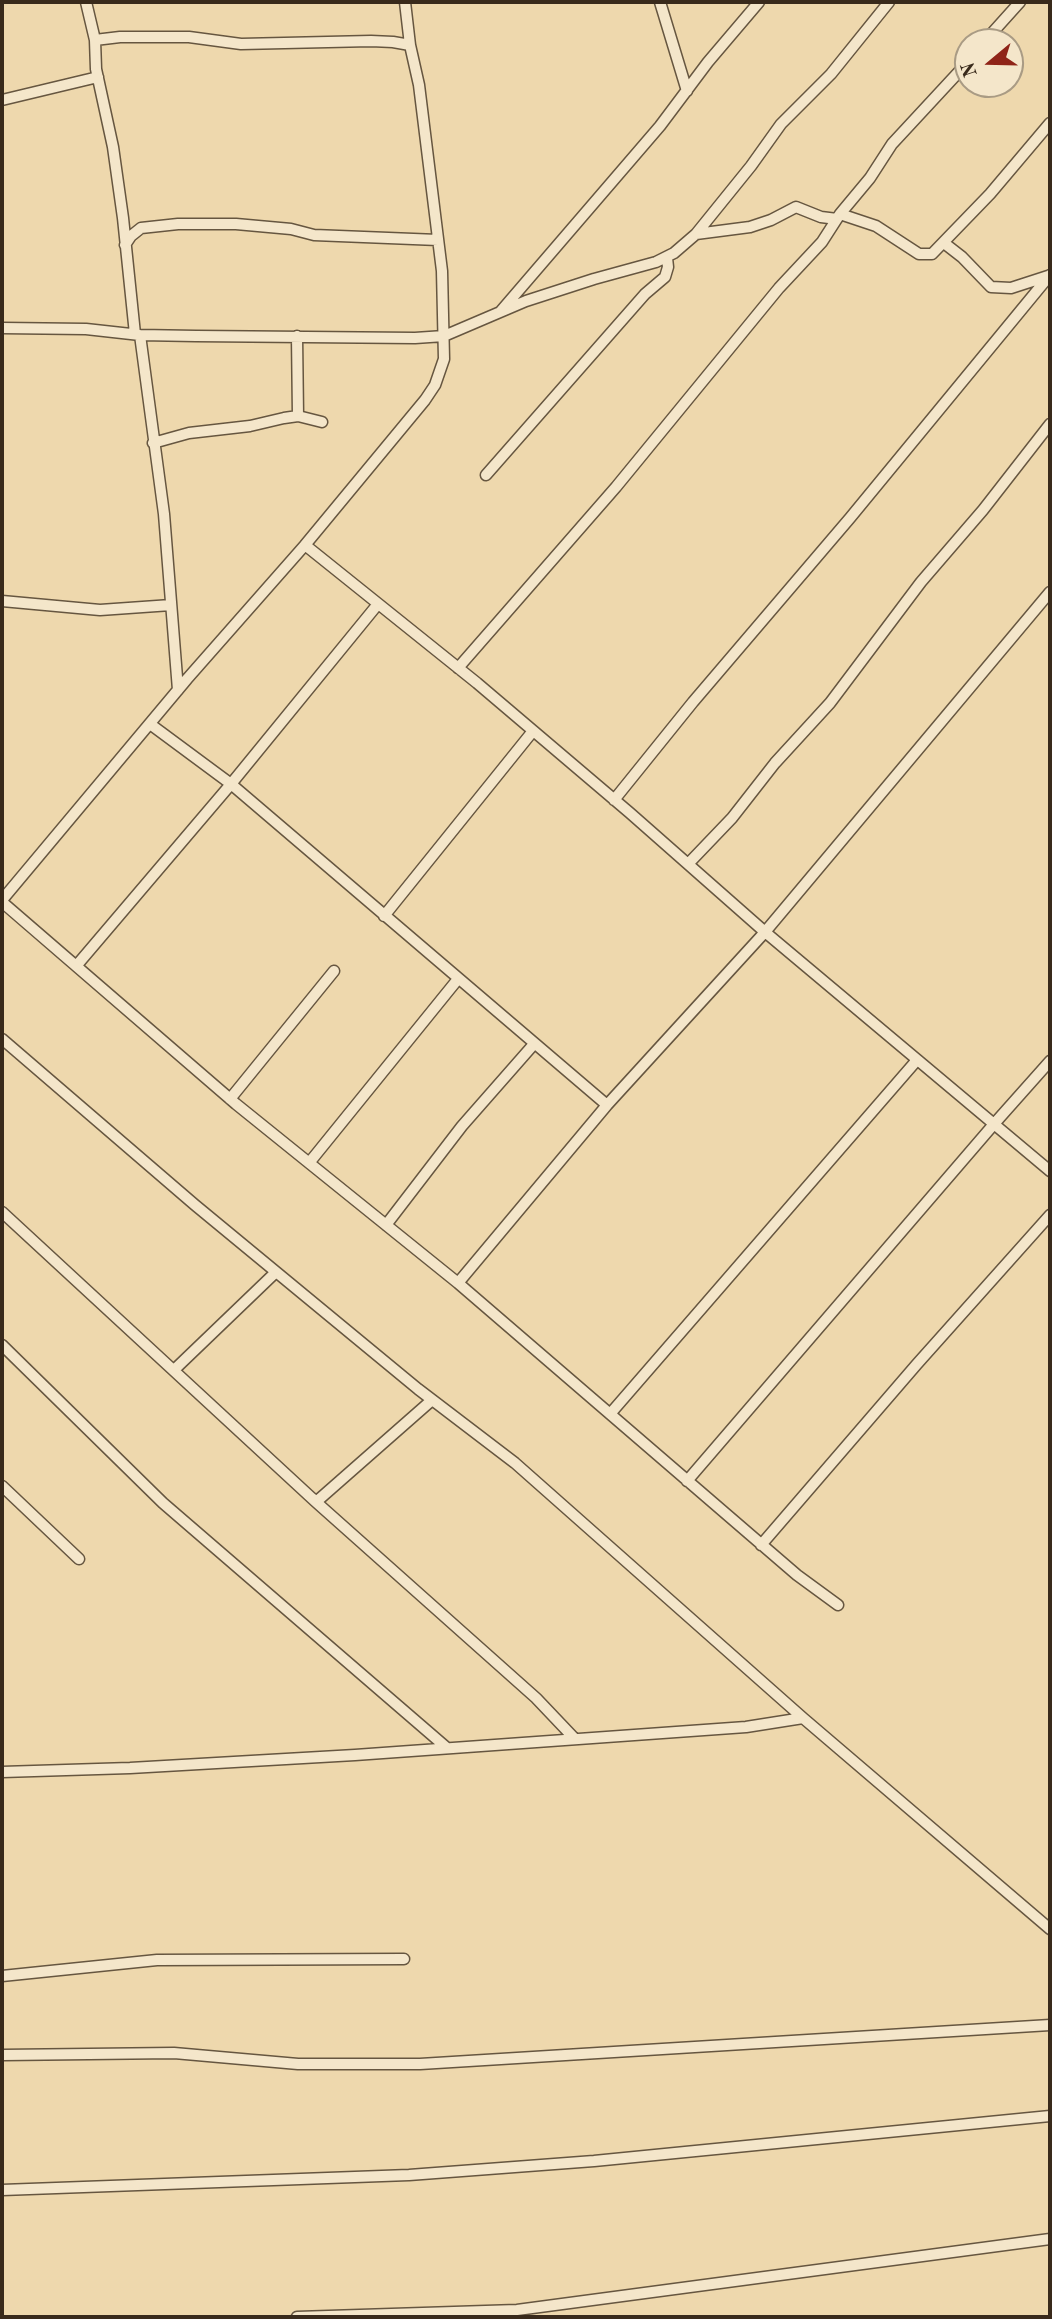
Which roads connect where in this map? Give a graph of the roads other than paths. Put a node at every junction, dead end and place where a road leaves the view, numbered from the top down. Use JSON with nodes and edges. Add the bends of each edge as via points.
{"nodes":[{"id":1,"x":86,"y":2,"type":"edge"},
{"id":2,"x":405,"y":2,"type":"edge"},
{"id":3,"x":660,"y":2,"type":"edge"},
{"id":4,"x":759,"y":2,"type":"edge"},
{"id":5,"x":889,"y":2,"type":"edge"},
{"id":6,"x":1020,"y":2,"type":"edge"},
{"id":7,"x":997,"y":28,"type":"edge"},
{"id":8,"x":95,"y":40,"type":"junction"},
{"id":9,"x":410,"y":45,"type":"junction"},
{"id":10,"x":97,"y":76,"type":"junction"},
{"id":11,"x":954,"y":78,"type":"edge"},
{"id":12,"x":687,"y":91,"type":"junction"},
{"id":13,"x":2,"y":100,"type":"edge"},
{"id":14,"x":1050,"y":123,"type":"edge"},
{"id":15,"x":839,"y":216,"type":"junction"},
{"id":16,"x":696,"y":234,"type":"junction"},
{"id":17,"x":438,"y":240,"type":"junction"},
{"id":18,"x":944,"y":243,"type":"junction"},
{"id":19,"x":125,"y":245,"type":"junction"},
{"id":20,"x":667,"y":258,"type":"junction"},
{"id":21,"x":1050,"y":275,"type":"edge"},
{"id":22,"x":499,"y":313,"type":"junction"},
{"id":23,"x":2,"y":328,"type":"edge"},
{"id":24,"x":138,"y":334,"type":"junction"},
{"id":25,"x":297,"y":336,"type":"junction"},
{"id":26,"x":444,"y":336,"type":"junction"},
{"id":27,"x":298,"y":416,"type":"junction"},
{"id":28,"x":322,"y":422,"type":"dead end"},
{"id":29,"x":1050,"y":424,"type":"edge"},
{"id":30,"x":153,"y":443,"type":"junction"},
{"id":31,"x":486,"y":475,"type":"dead end"},
{"id":32,"x":305,"y":545,"type":"junction"},
{"id":33,"x":1050,"y":592,"type":"edge"},
{"id":34,"x":2,"y":601,"type":"edge"},
{"id":35,"x":378,"y":604,"type":"junction"},
{"id":36,"x":171,"y":605,"type":"junction"},
{"id":37,"x":458,"y":668,"type":"junction"},
{"id":38,"x":178,"y":690,"type":"junction"},
{"id":39,"x":150,"y":724,"type":"junction"},
{"id":40,"x":533,"y":732,"type":"junction"},
{"id":41,"x":231,"y":784,"type":"junction"},
{"id":42,"x":614,"y":800,"type":"junction"},
{"id":43,"x":688,"y":864,"type":"junction"},
{"id":44,"x":2,"y":901,"type":"edge"},
{"id":45,"x":384,"y":916,"type":"junction"},
{"id":46,"x":765,"y":932,"type":"junction"},
{"id":47,"x":77,"y":965,"type":"junction"},
{"id":48,"x":334,"y":971,"type":"dead end"},
{"id":49,"x":458,"y":979,"type":"junction"},
{"id":50,"x":2,"y":1040,"type":"edge"},
{"id":51,"x":534,"y":1044,"type":"junction"},
{"id":52,"x":917,"y":1060,"type":"junction"},
{"id":53,"x":1050,"y":1061,"type":"edge"},
{"id":54,"x":230,"y":1099,"type":"junction"},
{"id":55,"x":607,"y":1105,"type":"junction"},
{"id":56,"x":994,"y":1124,"type":"junction"},
{"id":57,"x":309,"y":1163,"type":"junction"},
{"id":58,"x":1050,"y":1171,"type":"edge"},
{"id":59,"x":2,"y":1212,"type":"edge"},
{"id":60,"x":1050,"y":1215,"type":"edge"},
{"id":61,"x":386,"y":1225,"type":"junction"},
{"id":62,"x":39,"y":1244,"type":"dead end"},
{"id":63,"x":276,"y":1272,"type":"junction"},
{"id":64,"x":458,"y":1283,"type":"junction"},
{"id":65,"x":2,"y":1345,"type":"edge"},
{"id":66,"x":175,"y":1368,"type":"junction"},
{"id":67,"x":432,"y":1399,"type":"junction"},
{"id":68,"x":610,"y":1414,"type":"junction"},
{"id":69,"x":687,"y":1481,"type":"junction"},
{"id":70,"x":2,"y":1486,"type":"edge"},
{"id":71,"x":316,"y":1502,"type":"junction"},
{"id":72,"x":761,"y":1545,"type":"junction"},
{"id":73,"x":79,"y":1559,"type":"dead end"},
{"id":74,"x":838,"y":1605,"type":"dead end"},
{"id":75,"x":803,"y":1718,"type":"junction"},
{"id":76,"x":574,"y":1738,"type":"junction"},
{"id":77,"x":447,"y":1748,"type":"junction"},
{"id":78,"x":2,"y":1772,"type":"edge"},
{"id":79,"x":1050,"y":1929,"type":"edge"},
{"id":80,"x":404,"y":1959,"type":"dead end"},
{"id":81,"x":2,"y":1976,"type":"edge"},
{"id":82,"x":1050,"y":2025,"type":"edge"},
{"id":83,"x":2,"y":2052,"type":"edge"},
{"id":84,"x":1050,"y":2116,"type":"edge"},
{"id":85,"x":2,"y":2190,"type":"edge"},
{"id":86,"x":1050,"y":2239,"type":"edge"},
{"id":87,"x":298,"y":2317,"type":"edge"}],
"edges":[{"from":1,"to":8,"type":"street"},
{"from":2,"to":9,"type":"street"},
{"from":3,"to":12,"type":"street"},
{"from":4,"to":12,"type":"street"},
{"from":5,"to":16,"type":"street","via":[[831,74],[781,124]]},
{"from":6,"to":7,"type":"street"},
{"from":8,"to":9,"type":"street","via":[[189,37],[241,44],[371,41]]},
{"from":8,"to":10,"type":"street"},
{"from":9,"to":17,"type":"street"},
{"from":10,"to":13,"type":"street"},
{"from":10,"to":19,"type":"street","via":[[113,146]]},
{"from":11,"to":15,"type":"street","via":[[892,144]]},
{"from":12,"to":22,"type":"street"},
{"from":14,"to":18,"type":"street"},
{"from":15,"to":16,"type":"street","via":[[821,217],[796,207],[750,227]]},
{"from":15,"to":18,"type":"street","via":[[876,226],[919,254],[932,254]]},
{"from":15,"to":37,"type":"street","via":[[616,487]]},
{"from":16,"to":20,"type":"street"},
{"from":17,"to":19,"type":"street","via":[[314,234],[236,224],[178,224],[141,228]]},
{"from":17,"to":26,"type":"street"},
{"from":18,"to":21,"type":"street","via":[[991,287],[1011,288]]},
{"from":19,"to":24,"type":"street"},
{"from":20,"to":22,"type":"street"},
{"from":20,"to":31,"type":"street","via":[[665,277],[645,293]]},
{"from":21,"to":42,"type":"street"},
{"from":22,"to":26,"type":"street"},
{"from":23,"to":24,"type":"street"},
{"from":24,"to":25,"type":"street"},
{"from":24,"to":30,"type":"street"},
{"from":25,"to":26,"type":"street"},
{"from":25,"to":27,"type":"street"},
{"from":26,"to":32,"type":"street","via":[[440,373],[425,400]]},
{"from":27,"to":28,"type":"street"},
{"from":27,"to":30,"type":"street"},
{"from":29,"to":43,"type":"street","via":[[830,703]]},
{"from":30,"to":36,"type":"street"},
{"from":32,"to":35,"type":"street"},
{"from":32,"to":38,"type":"street"},
{"from":33,"to":46,"type":"street"},
{"from":34,"to":36,"type":"street","via":[[100,610]]},
{"from":35,"to":37,"type":"street"},
{"from":35,"to":41,"type":"street"},
{"from":36,"to":38,"type":"street"},
{"from":37,"to":40,"type":"street"},
{"from":38,"to":39,"type":"street"},
{"from":39,"to":41,"type":"street"},
{"from":39,"to":44,"type":"street"},
{"from":40,"to":42,"type":"street"},
{"from":40,"to":45,"type":"street"},
{"from":41,"to":45,"type":"street"},
{"from":41,"to":47,"type":"street"},
{"from":42,"to":43,"type":"street"},
{"from":43,"to":46,"type":"street"},
{"from":44,"to":47,"type":"street"},
{"from":45,"to":49,"type":"street"},
{"from":46,"to":52,"type":"street"},
{"from":46,"to":55,"type":"street"},
{"from":47,"to":54,"type":"street"},
{"from":48,"to":54,"type":"street"},
{"from":49,"to":51,"type":"street"},
{"from":49,"to":57,"type":"street"},
{"from":50,"to":63,"type":"street"},
{"from":51,"to":55,"type":"street"},
{"from":51,"to":61,"type":"street","via":[[462,1126]]},
{"from":52,"to":56,"type":"street"},
{"from":52,"to":68,"type":"street"},
{"from":53,"to":56,"type":"street"},
{"from":54,"to":57,"type":"street"},
{"from":55,"to":64,"type":"street"},
{"from":56,"to":58,"type":"street"},
{"from":56,"to":69,"type":"street"},
{"from":57,"to":61,"type":"street"},
{"from":59,"to":71,"type":"street"},
{"from":60,"to":72,"type":"street"},
{"from":61,"to":64,"type":"street"},
{"from":62,"to":66,"type":"street"},
{"from":63,"to":66,"type":"street"},
{"from":63,"to":67,"type":"street"},
{"from":64,"to":68,"type":"street"},
{"from":65,"to":77,"type":"street","via":[[163,1503]]},
{"from":66,"to":71,"type":"street"},
{"from":67,"to":71,"type":"street"},
{"from":67,"to":75,"type":"street","via":[[515,1463]]},
{"from":68,"to":69,"type":"street"},
{"from":69,"to":72,"type":"street"},
{"from":70,"to":73,"type":"street"},
{"from":71,"to":76,"type":"street","via":[[536,1698]]},
{"from":72,"to":74,"type":"street"},
{"from":75,"to":76,"type":"street","via":[[766,1725]]},
{"from":75,"to":79,"type":"street"},
{"from":76,"to":77,"type":"street"},
{"from":77,"to":78,"type":"street"},
{"from":80,"to":81,"type":"street","via":[[157,1960]]},
{"from":82,"to":83,"type":"street","via":[[420,2064],[298,2064],[174,2053]]},
{"from":84,"to":85,"type":"street","via":[[435,2173]]},
{"from":86,"to":87,"type":"street","via":[[517,2310]]}]}
